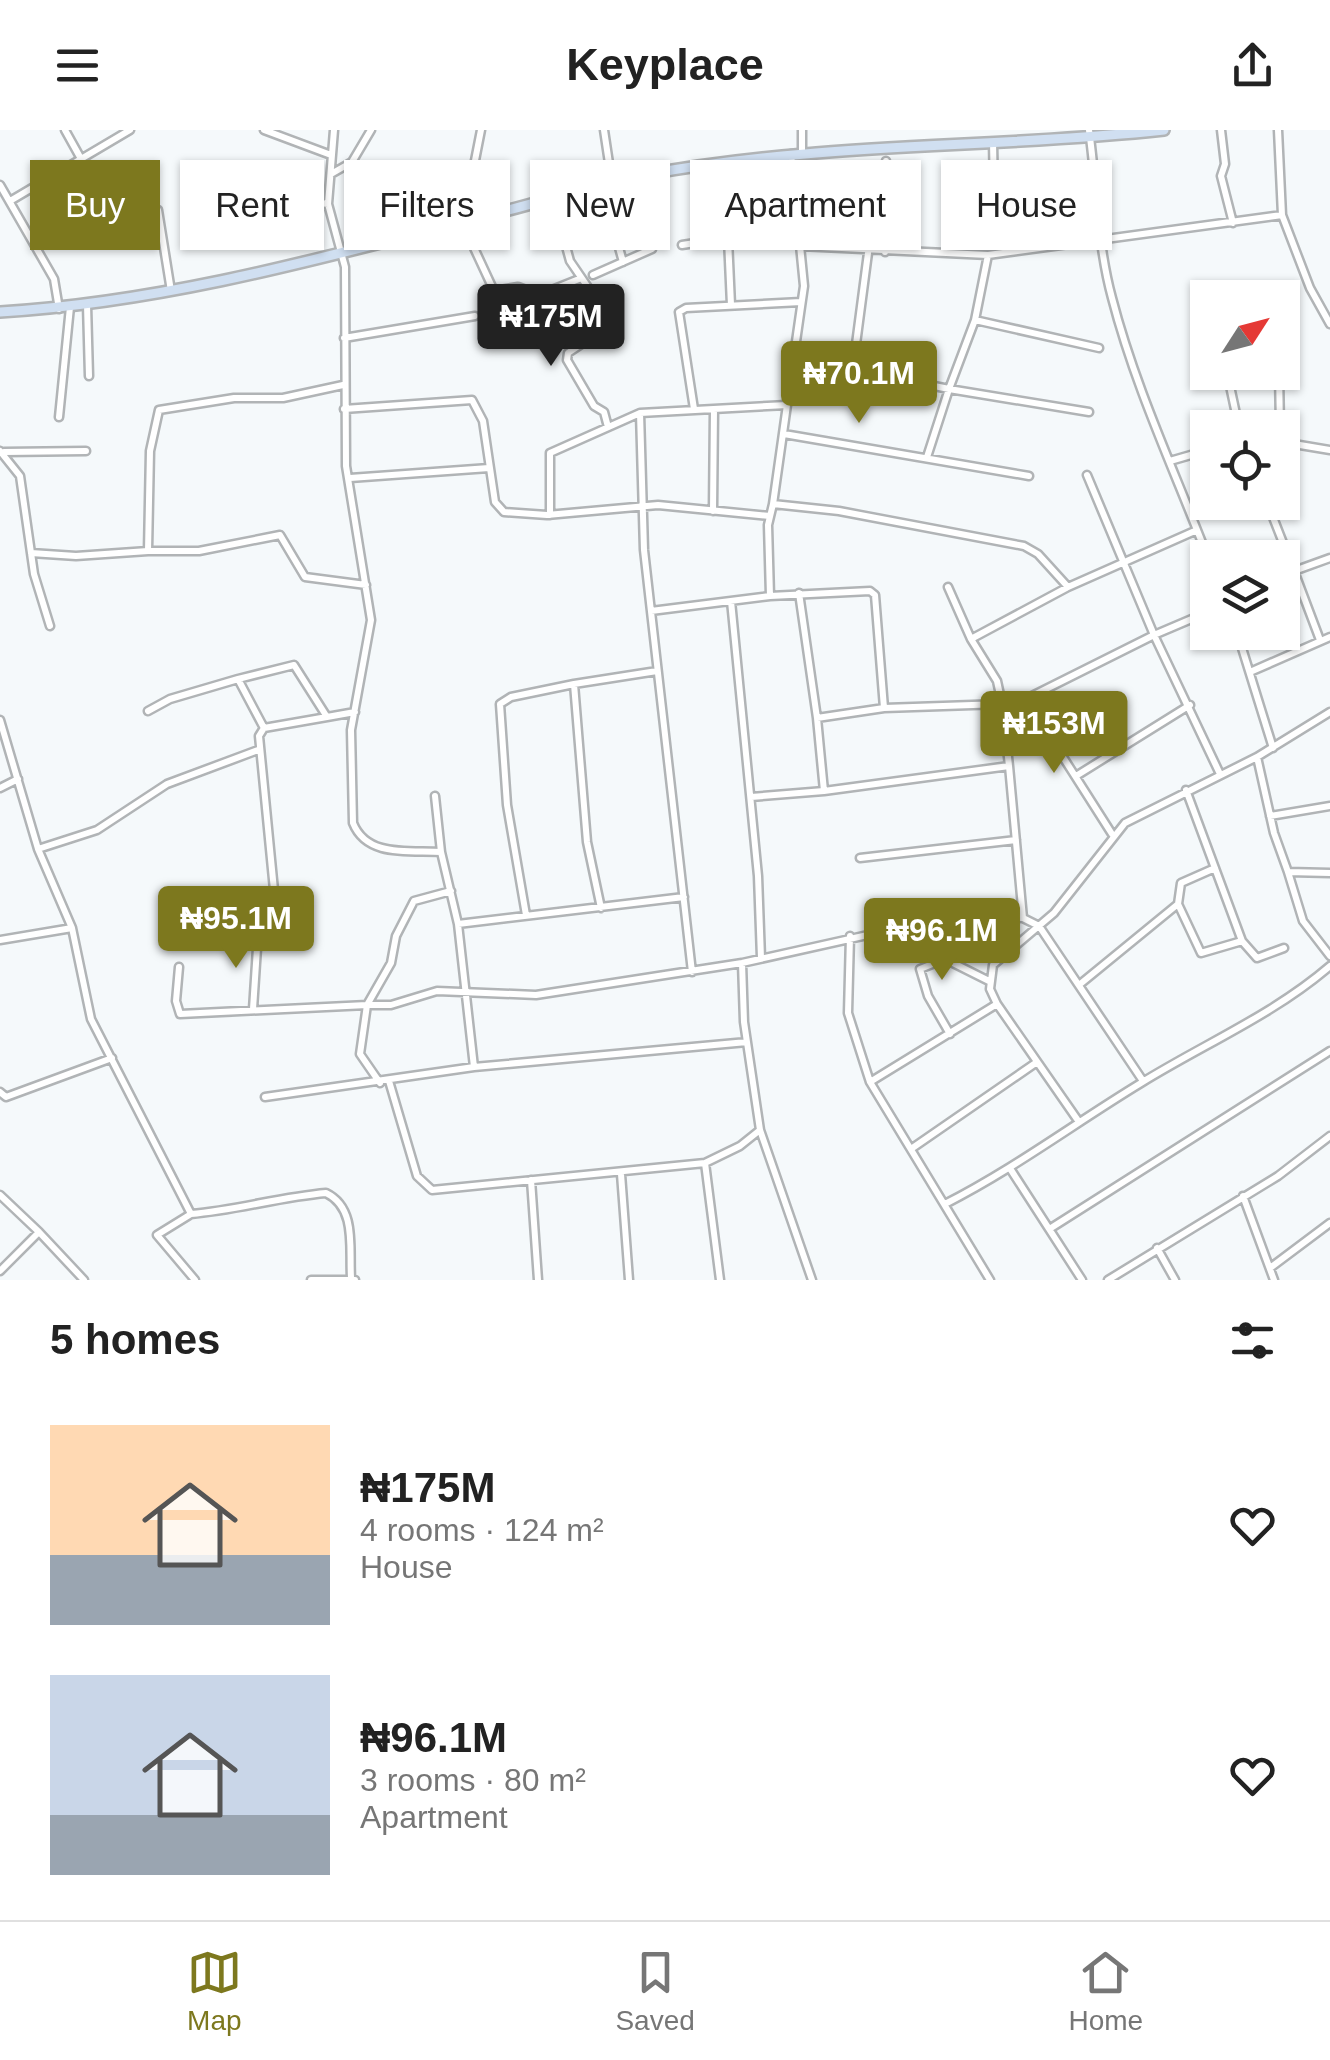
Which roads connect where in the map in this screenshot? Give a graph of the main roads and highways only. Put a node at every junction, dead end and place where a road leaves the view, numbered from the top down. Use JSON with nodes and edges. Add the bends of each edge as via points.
{"nodes":[{"id":1,"x":1164,"y":130,"type":"edge"},
{"id":2,"x":1089,"y":134,"type":"edge"},
{"id":3,"x":0,"y":312,"type":"edge"}],
"edges":[{"from":1,"to":2,"type":"main road"},
{"from":2,"to":3,"type":"main road","via":[[791,152],[612,183],[171,291]]}]}
